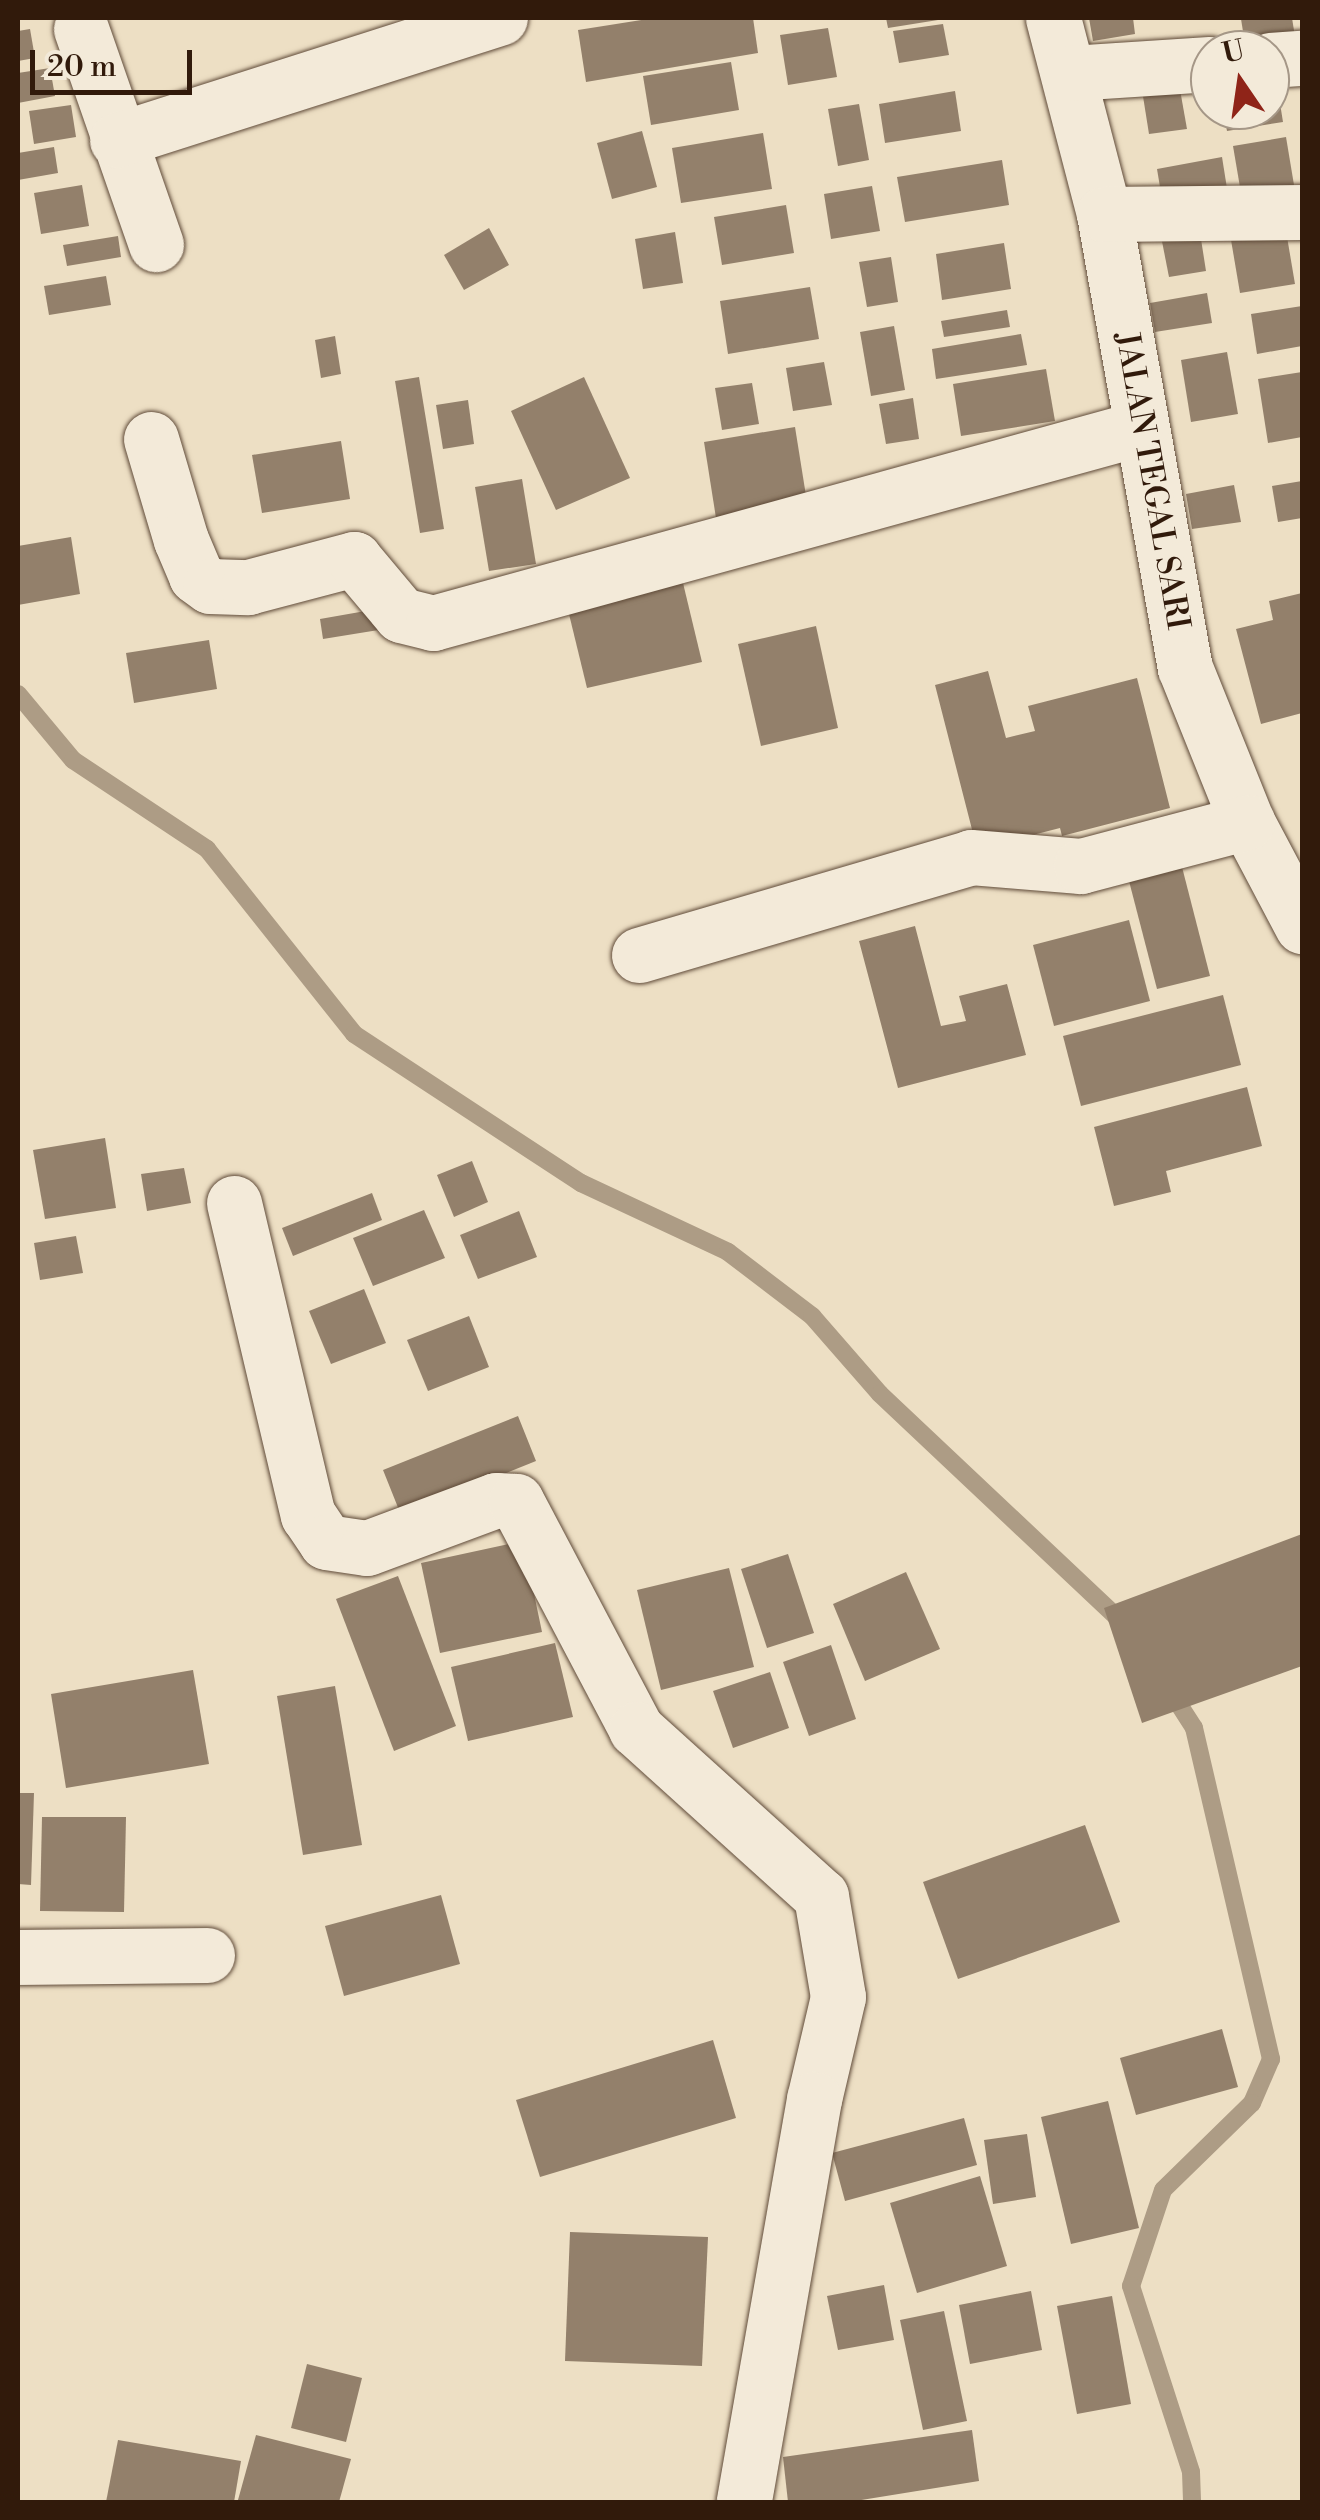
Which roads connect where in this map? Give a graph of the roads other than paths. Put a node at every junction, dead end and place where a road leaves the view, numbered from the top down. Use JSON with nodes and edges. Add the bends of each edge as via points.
{"nodes":[{"id":1,"x":500,"y":18,"type":"edge"},
{"id":2,"x":1053,"y":18,"type":"edge"},
{"id":3,"x":81,"y":29,"type":"dead end"},
{"id":4,"x":1190,"y":65,"type":"edge"},
{"id":5,"x":1071,"y":73,"type":"junction"},
{"id":6,"x":116,"y":140,"type":"junction"},
{"id":7,"x":1302,"y":212,"type":"edge"},
{"id":8,"x":1104,"y":214,"type":"junction"},
{"id":9,"x":156,"y":244,"type":"dead end"},
{"id":10,"x":1141,"y":428,"type":"junction"},
{"id":11,"x":152,"y":439,"type":"dead end"},
{"id":12,"x":1246,"y":822,"type":"junction"},
{"id":13,"x":1302,"y":926,"type":"edge"},
{"id":14,"x":639,"y":955,"type":"dead end"},
{"id":15,"x":234,"y":1204,"type":"dead end"},
{"id":16,"x":208,"y":1955,"type":"dead end"},
{"id":17,"x":18,"y":1957,"type":"edge"},
{"id":18,"x":744,"y":2502,"type":"edge"}],
"edges":[{"from":1,"to":6,"type":"street"},
{"from":2,"to":5,"type":"street","name":"JALAN TEGAL SARI"},
{"from":3,"to":6,"type":"street"},
{"from":4,"to":5,"type":"street"},
{"from":5,"to":8,"type":"street","name":"JALAN TEGAL SARI"},
{"from":6,"to":9,"type":"street"},
{"from":7,"to":8,"type":"street"},
{"from":8,"to":10,"type":"street","name":"JALAN TEGAL SARI"},
{"from":10,"to":11,"type":"street","via":[[433,623],[401,614],[354,559],[248,587],[210,586],[196,576],[181,540]]},
{"from":10,"to":12,"type":"street","name":"JALAN TEGAL SARI","via":[[1185,668]]},
{"from":12,"to":13,"type":"street","name":"JALAN TEGAL SARI"},
{"from":12,"to":14,"type":"street","via":[[1080,866],[971,857]]},
{"from":15,"to":18,"type":"street","via":[[308,1515],[326,1542],[367,1548],[496,1500],[516,1502],[636,1729],[820,1896],[838,1997]]},
{"from":16,"to":17,"type":"street"}]}
